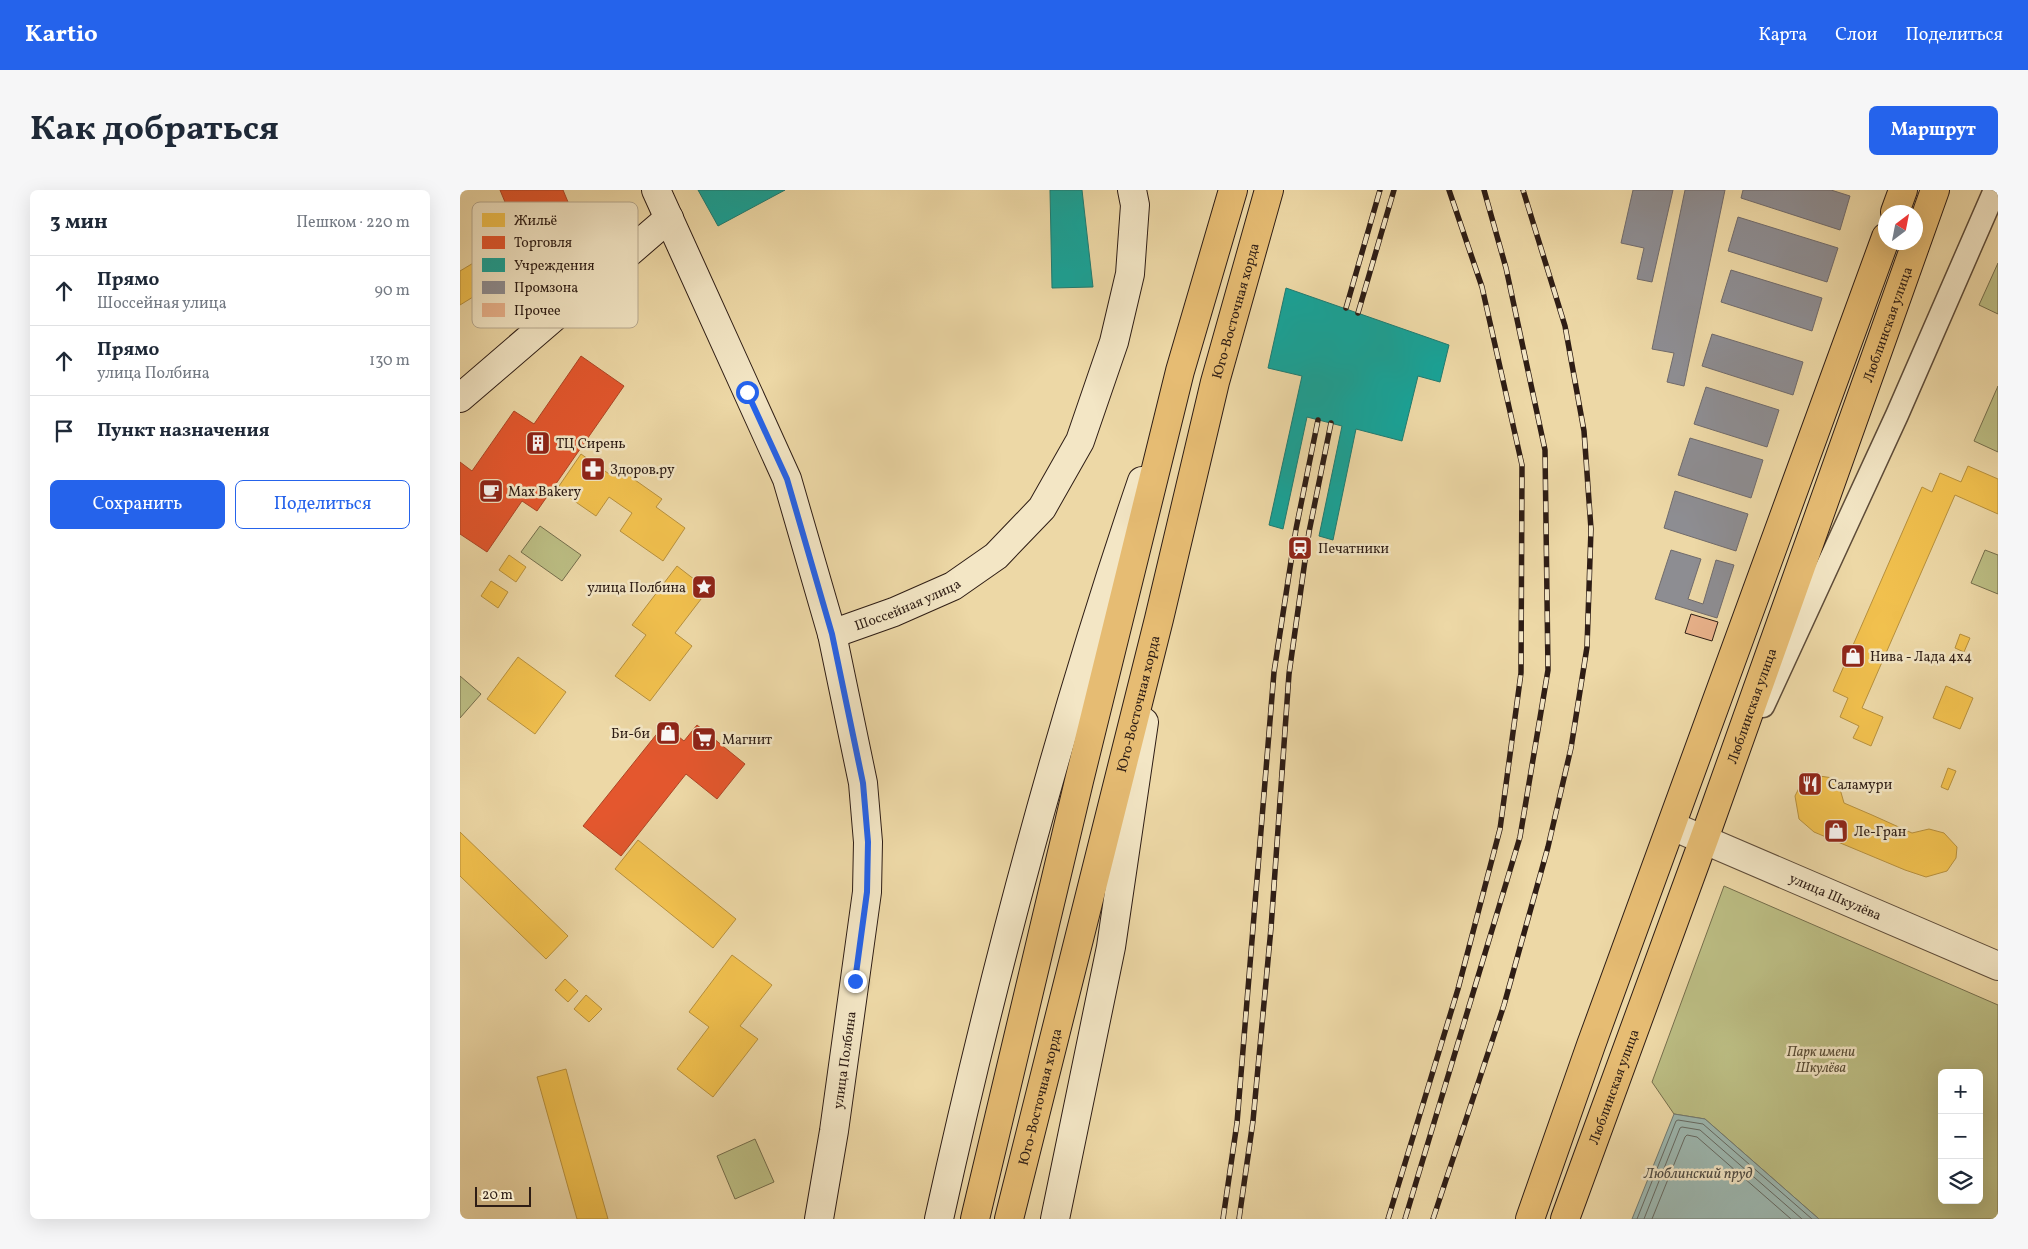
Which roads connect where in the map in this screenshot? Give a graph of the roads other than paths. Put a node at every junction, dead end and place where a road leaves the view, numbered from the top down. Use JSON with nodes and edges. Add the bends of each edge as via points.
{"nodes":[{"id":1,"x":656,"y":190,"type":"edge"},
{"id":2,"x":1132,"y":190,"type":"edge"},
{"id":3,"x":1233,"y":190,"type":"edge"},
{"id":4,"x":1269,"y":190,"type":"edge"},
{"id":5,"x":1903,"y":190,"type":"edge"},
{"id":6,"x":1935,"y":190,"type":"edge"},
{"id":7,"x":1995,"y":190,"type":"edge"},
{"id":8,"x":1897,"y":205,"type":"edge"},
{"id":9,"x":669,"y":218,"type":"junction"},
{"id":10,"x":638,"y":245,"type":"edge"},
{"id":11,"x":1881,"y":250,"type":"edge"},
{"id":12,"x":541,"y":328,"type":"edge"},
{"id":13,"x":1180,"y":371,"type":"junction"},
{"id":14,"x":460,"y":398,"type":"edge"},
{"id":15,"x":1159,"y":619,"type":"junction"},
{"id":16,"x":832,"y":634,"type":"junction"},
{"id":17,"x":1721,"y":789,"type":"junction"},
{"id":18,"x":1672,"y":826,"type":"junction"},
{"id":19,"x":1704,"y":839,"type":"junction"},
{"id":20,"x":1998,"y":966,"type":"edge"},
{"id":21,"x":819,"y":1219,"type":"edge"},
{"id":22,"x":939,"y":1219,"type":"edge"},
{"id":23,"x":975,"y":1219,"type":"edge"},
{"id":24,"x":1010,"y":1219,"type":"edge"},
{"id":25,"x":1056,"y":1219,"type":"edge"},
{"id":26,"x":1530,"y":1219,"type":"edge"},
{"id":27,"x":1565,"y":1219,"type":"edge"}],
"edges":[{"from":1,"to":9,"type":"main road"},
{"from":2,"to":16,"type":"main road","name":"Шоссейная улица","via":[[1130,274],[1114,342],[1080,441],[1042,508],[996,556],[953,586]]},
{"from":3,"to":13,"type":"main road"},
{"from":4,"to":15,"type":"main road","name":"Юго-Восточная хорда","via":[[1215,382]]},
{"from":5,"to":8,"type":"main road"},
{"from":6,"to":17,"type":"main road","name":"Люблинская улица"},
{"from":7,"to":17,"type":"street","via":[[1897,415],[1753,728]]},
{"from":9,"to":10,"type":"main road"},
{"from":9,"to":16,"type":"main road","via":[[787,479]]},
{"from":11,"to":18,"type":"main road"},
{"from":12,"to":14,"type":"main road"},
{"from":13,"to":22,"type":"main road","via":[[1112,568],[1025,863]]},
{"from":13,"to":23,"type":"main road"},
{"from":15,"to":24,"type":"main road","name":"Юго-Восточная хорда"},
{"from":15,"to":25,"type":"main road","via":[[1111,947]]},
{"from":16,"to":21,"type":"main road","name":"улица Полбина","via":[[863,783],[868,827],[868,872],[864,921]]},
{"from":17,"to":19,"type":"main road","name":"Люблинская улица"},
{"from":18,"to":19,"type":"main road","name":"улица Шкулёва"},
{"from":18,"to":26,"type":"main road"},
{"from":19,"to":20,"type":"main road","name":"улица Шкулёва"},
{"from":19,"to":27,"type":"main road","name":"Люблинская улица"}]}
